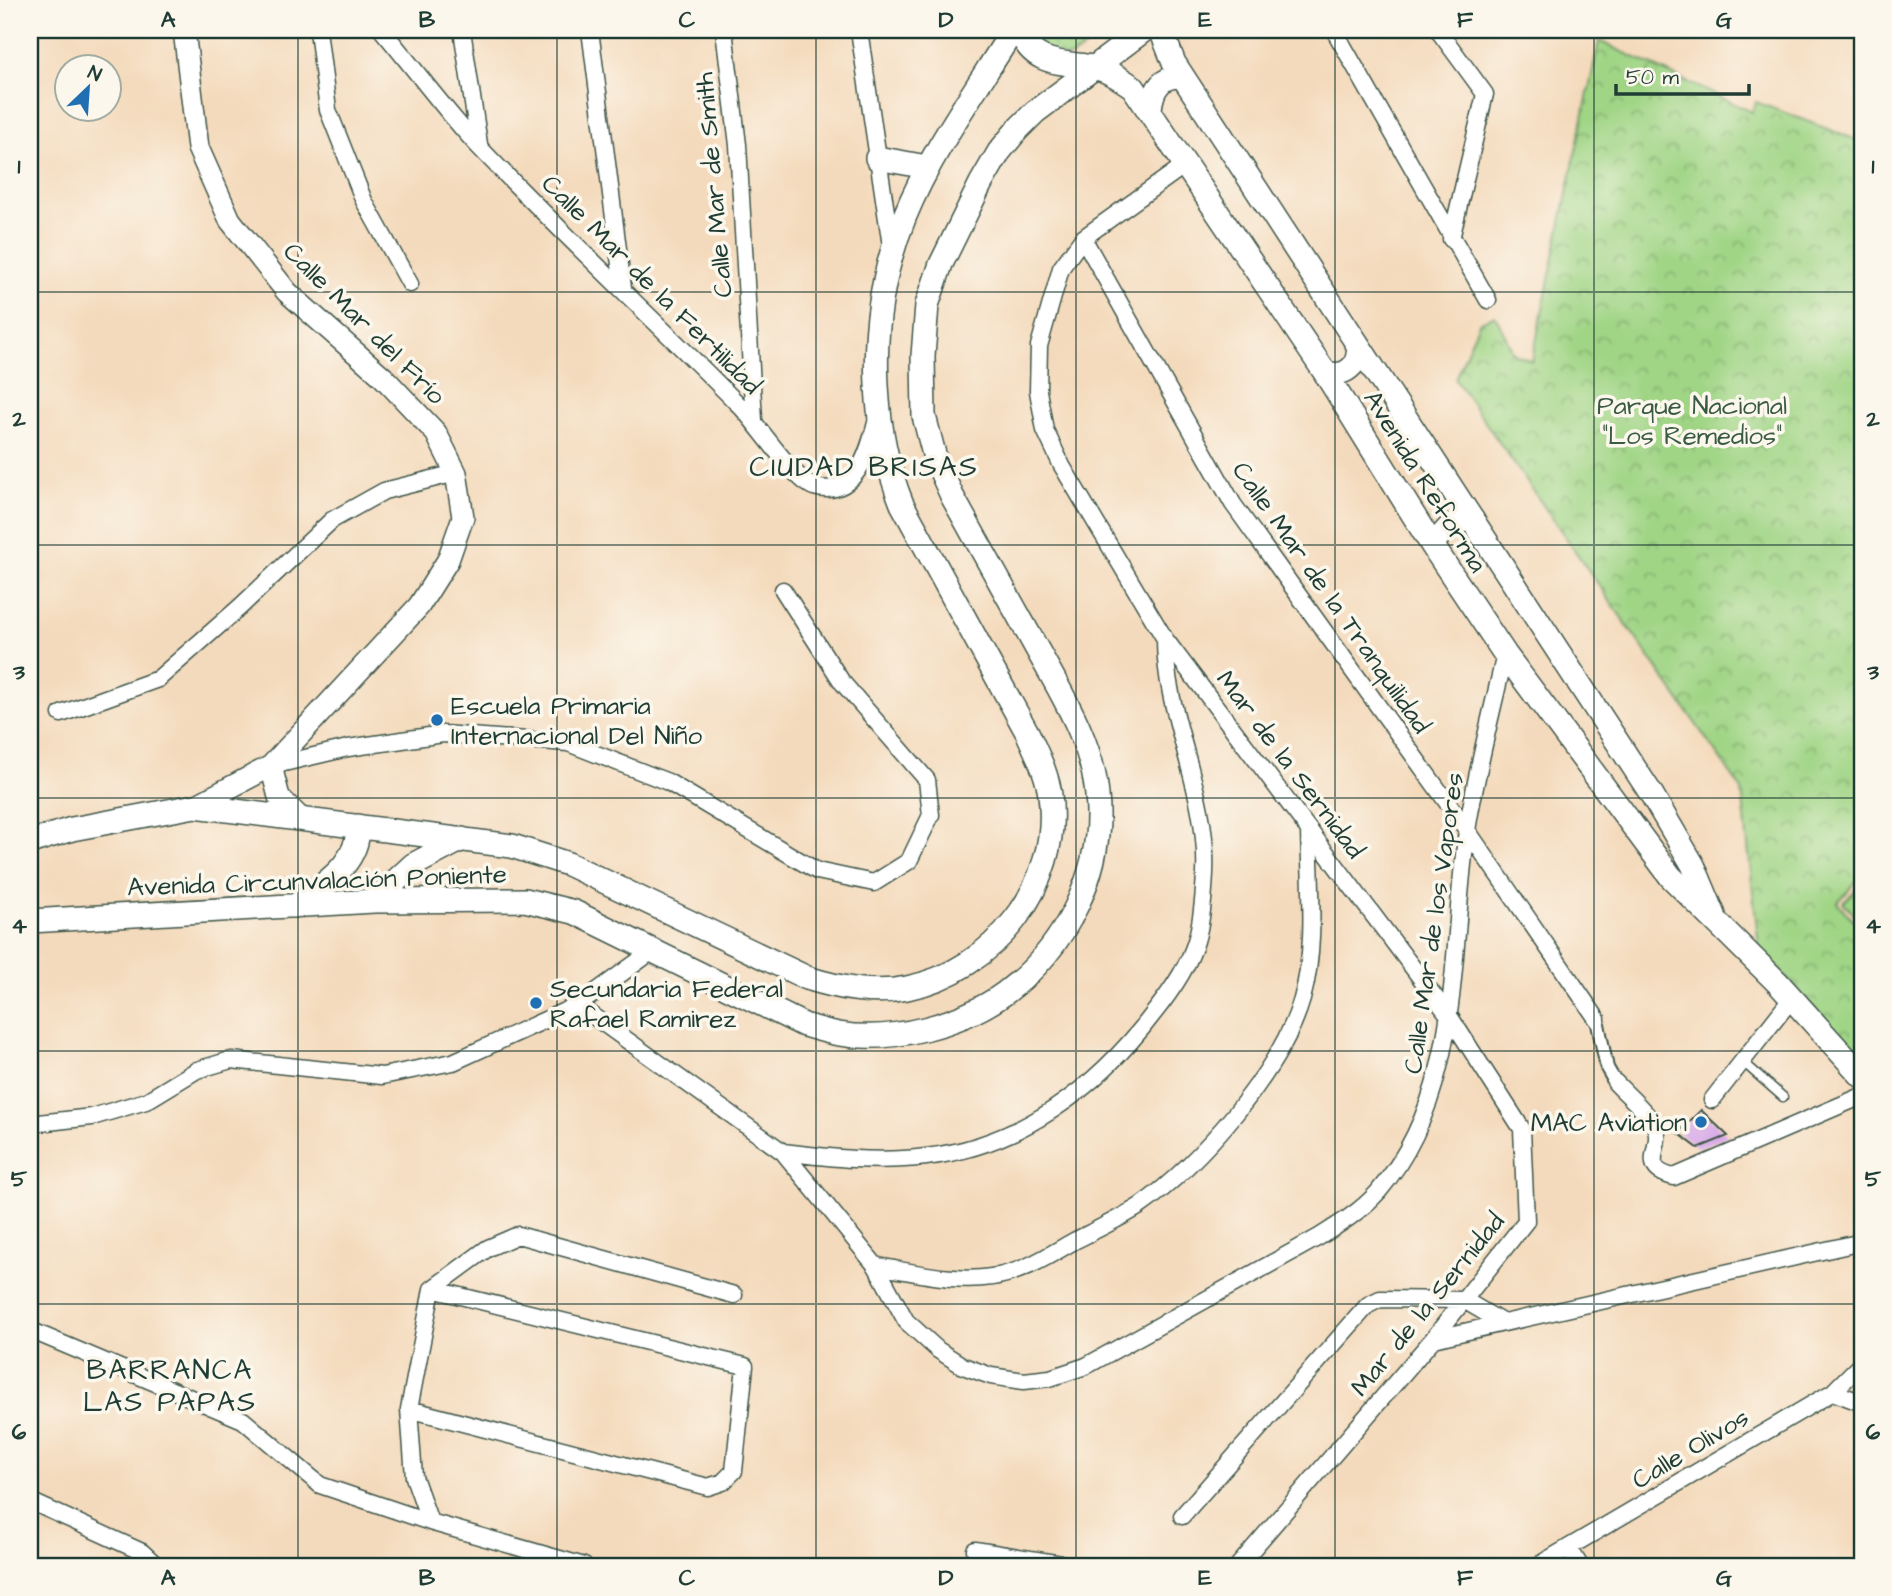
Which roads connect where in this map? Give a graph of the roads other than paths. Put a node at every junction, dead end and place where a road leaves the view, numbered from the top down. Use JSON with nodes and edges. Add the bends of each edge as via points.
{"nodes":[{"id":1,"x":184,"y":30,"type":"edge"},
{"id":2,"x":318,"y":30,"type":"edge"},
{"id":3,"x":382,"y":30,"type":"edge"},
{"id":4,"x":462,"y":30,"type":"edge"},
{"id":5,"x":590,"y":30,"type":"edge"},
{"id":6,"x":724,"y":30,"type":"edge"},
{"id":7,"x":859,"y":30,"type":"edge"},
{"id":8,"x":1013,"y":30,"type":"edge"},
{"id":9,"x":1020,"y":30,"type":"edge"},
{"id":10,"x":1144,"y":30,"type":"edge"},
{"id":11,"x":1161,"y":30,"type":"edge"},
{"id":12,"x":1438,"y":30,"type":"edge"},
{"id":13,"x":1338,"y":31,"type":"edge"},
{"id":14,"x":1094,"y":68,"type":"junction"},
{"id":15,"x":1184,"y":78,"type":"junction"},
{"id":16,"x":1151,"y":109,"type":"junction"},
{"id":17,"x":479,"y":147,"type":"junction"},
{"id":18,"x":877,"y":158,"type":"junction"},
{"id":19,"x":1186,"y":164,"type":"junction"},
{"id":20,"x":927,"y":167,"type":"junction"},
{"id":21,"x":1083,"y":238,"type":"junction"},
{"id":22,"x":1451,"y":239,"type":"junction"},
{"id":23,"x":891,"y":246,"type":"junction"},
{"id":24,"x":411,"y":284,"type":"dead end"},
{"id":25,"x":623,"y":288,"type":"junction"},
{"id":26,"x":1488,"y":300,"type":"dead end"},
{"id":27,"x":1357,"y":344,"type":"junction"},
{"id":28,"x":1324,"y":371,"type":"junction"},
{"id":29,"x":878,"y":414,"type":"junction"},
{"id":30,"x":754,"y":420,"type":"junction"},
{"id":31,"x":456,"y":473,"type":"junction"},
{"id":32,"x":1473,"y":519,"type":"junction"},
{"id":33,"x":1432,"y":545,"type":"junction"},
{"id":34,"x":783,"y":590,"type":"dead end"},
{"id":35,"x":1165,"y":639,"type":"junction"},
{"id":36,"x":1505,"y":654,"type":"junction"},
{"id":37,"x":61,"y":714,"type":"dead end"},
{"id":38,"x":271,"y":766,"type":"junction"},
{"id":39,"x":195,"y":806,"type":"junction"},
{"id":40,"x":301,"y":819,"type":"junction"},
{"id":41,"x":358,"y":825,"type":"junction"},
{"id":42,"x":1309,"y":830,"type":"junction"},
{"id":43,"x":1467,"y":830,"type":"junction"},
{"id":44,"x":462,"y":839,"type":"junction"},
{"id":45,"x":30,"y":842,"type":"edge"},
{"id":46,"x":374,"y":901,"type":"junction"},
{"id":47,"x":295,"y":906,"type":"junction"},
{"id":48,"x":30,"y":920,"type":"edge"},
{"id":49,"x":1718,"y":925,"type":"junction"},
{"id":50,"x":655,"y":949,"type":"junction"},
{"id":51,"x":1792,"y":998,"type":"junction"},
{"id":52,"x":578,"y":1005,"type":"junction"},
{"id":53,"x":1450,"y":1017,"type":"junction"},
{"id":54,"x":1597,"y":1019,"type":"joint"},
{"id":55,"x":1742,"y":1061,"type":"junction"},
{"id":56,"x":1862,"y":1076,"type":"edge"},
{"id":57,"x":1615,"y":1082,"type":"joint"},
{"id":58,"x":1862,"y":1096,"type":"edge"},
{"id":59,"x":1783,"y":1097,"type":"dead end"},
{"id":60,"x":1712,"y":1100,"type":"dead end"},
{"id":61,"x":30,"y":1124,"type":"edge"},
{"id":62,"x":783,"y":1152,"type":"junction"},
{"id":63,"x":1862,"y":1242,"type":"edge"},
{"id":64,"x":876,"y":1266,"type":"junction"},
{"id":65,"x":432,"y":1289,"type":"junction"},
{"id":66,"x":734,"y":1295,"type":"dead end"},
{"id":67,"x":1464,"y":1300,"type":"junction"},
{"id":68,"x":1503,"y":1323,"type":"junction"},
{"id":69,"x":30,"y":1329,"type":"edge"},
{"id":70,"x":1433,"y":1339,"type":"junction"},
{"id":71,"x":1862,"y":1363,"type":"edge"},
{"id":72,"x":1833,"y":1392,"type":"junction"},
{"id":73,"x":1862,"y":1403,"type":"edge"},
{"id":74,"x":408,"y":1409,"type":"junction"},
{"id":75,"x":30,"y":1501,"type":"edge"},
{"id":76,"x":1182,"y":1516,"type":"dead end"},
{"id":77,"x":430,"y":1522,"type":"junction"},
{"id":78,"x":1569,"y":1548,"type":"junction"},
{"id":79,"x":975,"y":1550,"type":"dead end"},
{"id":80,"x":158,"y":1566,"type":"edge"},
{"id":81,"x":584,"y":1566,"type":"edge"},
{"id":82,"x":1074,"y":1566,"type":"edge"},
{"id":83,"x":1238,"y":1566,"type":"edge"},
{"id":84,"x":1536,"y":1566,"type":"edge"},
{"id":85,"x":1580,"y":1566,"type":"edge"}],
"edges":[{"from":1,"to":31,"type":"street","name":"Calle Mar del Frío","via":[[198,148],[230,219],[287,292],[383,377],[436,433]]},
{"from":2,"to":24,"type":"street","via":[[328,110],[364,201]]},
{"from":3,"to":17,"type":"street","name":"Calle Mar de la Fertilidad"},
{"from":4,"to":17,"type":"street"},
{"from":5,"to":25,"type":"street"},
{"from":6,"to":30,"type":"street","name":"Calle Mar de Smith","via":[[738,145]]},
{"from":7,"to":18,"type":"street"},
{"from":8,"to":20,"type":"main road","name":"Avenida Circunvalación Poniente"},
{"from":9,"to":14,"type":"main road","name":"Avenida Reforma","via":[[1023,40],[1044,60]]},
{"from":10,"to":14,"type":"main road","name":"Avenida Circunvalación Poniente"},
{"from":11,"to":15,"type":"main road","name":"Avenida Reforma"},
{"from":12,"to":22,"type":"street","via":[[1485,94]]},
{"from":13,"to":22,"type":"street"},
{"from":14,"to":16,"type":"main road","name":"Avenida Reforma","via":[[1133,87]]},
{"from":14,"to":50,"type":"main road","name":"Avenida Circunvalación Poniente","via":[[1035,113],[993,162],[940,264],[927,305],[923,356],[924,416],[935,458],[1073,716],[1087,753],[1097,794],[1097,832],[1077,903],[1055,945],[1016,985],[990,1004],[904,1033],[840,1035],[804,1024]]},
{"from":15,"to":16,"type":"street","via":[[1174,76],[1156,87]]},
{"from":15,"to":27,"type":"main road","name":"Avenida Reforma"},
{"from":16,"to":19,"type":"main road","name":"Avenida Reforma"},
{"from":17,"to":25,"type":"street","name":"Calle Mar de la Fertilidad"},
{"from":18,"to":20,"type":"main road"},
{"from":18,"to":23,"type":"street"},
{"from":19,"to":21,"type":"street","name":"Mar de la Sernidad"},
{"from":19,"to":28,"type":"main road","name":"Avenida Reforma"},
{"from":20,"to":23,"type":"main road","name":"Avenida Circunvalación Poniente"},
{"from":21,"to":35,"type":"street","name":"Mar de la Sernidad","via":[[1061,268],[1039,346],[1038,391],[1045,430]]},
{"from":21,"to":43,"type":"street","name":"Calle Mar de la Tranquilidad","via":[[1233,504]]},
{"from":22,"to":26,"type":"street"},
{"from":23,"to":29,"type":"main road","name":"Avenida Circunvalación Poniente","via":[[879,295],[875,349]]},
{"from":25,"to":30,"type":"street","name":"Calle Mar de la Fertilidad"},
{"from":27,"to":28,"type":"street","via":[[1356,362],[1350,369],[1332,374]]},
{"from":27,"to":32,"type":"main road","name":"Avenida Reforma"},
{"from":28,"to":33,"type":"main road","name":"Avenida Reforma"},
{"from":29,"to":30,"type":"street","name":"Calle Mar de la Fertilidad","via":[[865,462],[843,485],[828,489],[802,480]]},
{"from":29,"to":44,"type":"main road","name":"Avenida Circunvalación Poniente","via":[[888,471],[902,504],[1043,768],[1050,795],[1047,858],[1014,922],[960,970],[907,989],[847,990],[807,978],[568,864],[512,846]]},
{"from":31,"to":37,"type":"street","via":[[384,491],[332,520],[158,679]]},
{"from":31,"to":38,"type":"street","name":"Calle Mar del Frío","via":[[463,517],[447,560],[419,606]]},
{"from":32,"to":33,"type":"street","via":[[1450,525]]},
{"from":32,"to":49,"type":"main road","name":"Avenida Reforma","via":[[1652,795],[1693,865]]},
{"from":33,"to":36,"type":"main road","name":"Avenida Reforma"},
{"from":34,"to":38,"type":"street","via":[[842,682],[927,780],[931,815],[909,861],[874,883],[817,872],[668,782],[568,743],[443,734],[348,748]]},
{"from":35,"to":42,"type":"street","name":"Mar de la Sernidad"},
{"from":35,"to":62,"type":"street","via":[[1165,664],[1201,810],[1205,872],[1196,942],[1175,986],[1096,1079],[1047,1116],[996,1141],[928,1157],[858,1161]]},
{"from":36,"to":43,"type":"street","name":"Calle Mar de los Vapores"},
{"from":36,"to":49,"type":"main road","name":"Avenida Reforma","via":[[1671,877]]},
{"from":38,"to":39,"type":"street","name":"Calle Mar del Frío"},
{"from":38,"to":40,"type":"street","via":[[279,797]]},
{"from":39,"to":40,"type":"main road","name":"Avenida Circunvalación Poniente"},
{"from":39,"to":45,"type":"main road","name":"Avenida Circunvalación Poniente","via":[[72,829]]},
{"from":40,"to":41,"type":"main road","name":"Avenida Circunvalación Poniente"},
{"from":41,"to":44,"type":"main road","name":"Avenida Circunvalación Poniente"},
{"from":41,"to":47,"type":"main road","via":[[354,851],[346,864]]},
{"from":42,"to":53,"type":"street","name":"Mar de la Sernidad"},
{"from":42,"to":64,"type":"street","via":[[1310,964],[1301,1002],[1270,1063],[1210,1144],[1139,1206],[1029,1266],[963,1280]]},
{"from":43,"to":53,"type":"street","name":"Calle Mar de los Vapores"},
{"from":43,"to":54,"type":"street","name":"Calle Mar de la Tranquilidad"},
{"from":44,"to":46,"type":"main road","via":[[413,865]]},
{"from":46,"to":47,"type":"main road","name":"Avenida Circunvalación Poniente"},
{"from":46,"to":50,"type":"main road","name":"Avenida Circunvalación Poniente","via":[[525,900],[574,912]]},
{"from":47,"to":48,"type":"main road","name":"Avenida Circunvalación Poniente"},
{"from":49,"to":51,"type":"main road","name":"Avenida Reforma"},
{"from":50,"to":52,"type":"street"},
{"from":51,"to":55,"type":"street"},
{"from":51,"to":56,"type":"main road","name":"Avenida Reforma"},
{"from":52,"to":61,"type":"street","via":[[453,1062],[382,1076],[232,1060],[197,1070],[146,1101],[92,1117]]},
{"from":52,"to":62,"type":"street","name":"Calle Mar de los Vapores"},
{"from":53,"to":64,"type":"street","name":"Calle Mar de los Vapores","via":[[1436,1081],[1419,1128],[1377,1192],[1319,1237],[1086,1366],[1024,1381],[964,1366],[906,1321]]},
{"from":53,"to":67,"type":"street","name":"Mar de la Sernidad","via":[[1521,1129],[1527,1222]]},
{"from":54,"to":57,"type":"street","name":"Calle Mar de la Tranquilidad","via":[[1599,1041]]},
{"from":55,"to":59,"type":"lane"},
{"from":55,"to":60,"type":"street"},
{"from":57,"to":58,"type":"street","via":[[1655,1125],[1655,1167],[1674,1177]]},
{"from":62,"to":64,"type":"street","name":"Calle Mar de los Vapores"},
{"from":63,"to":68,"type":"street"},
{"from":65,"to":66,"type":"street","via":[[488,1248],[518,1235]]},
{"from":65,"to":74,"type":"street"},
{"from":65,"to":74,"type":"street","via":[[745,1366],[734,1471],[723,1482],[708,1487]]},
{"from":67,"to":68,"type":"street"},
{"from":67,"to":70,"type":"street","name":"Mar de la Sernidad"},
{"from":67,"to":76,"type":"street","via":[[1380,1299],[1367,1305]]},
{"from":68,"to":70,"type":"street"},
{"from":69,"to":77,"type":"street","via":[[243,1420],[320,1485]]},
{"from":70,"to":83,"type":"street","name":"Mar de la Sernidad"},
{"from":71,"to":72,"type":"street","name":"Calle Olivos"},
{"from":72,"to":73,"type":"street"},
{"from":72,"to":78,"type":"street","name":"Calle Olivos"},
{"from":74,"to":77,"type":"street","via":[[414,1477]]},
{"from":75,"to":80,"type":"street","via":[[142,1552]]},
{"from":77,"to":81,"type":"street"},
{"from":78,"to":84,"type":"street","name":"Calle Olivos"},
{"from":78,"to":85,"type":"street"},
{"from":79,"to":82,"type":"street"}]}
